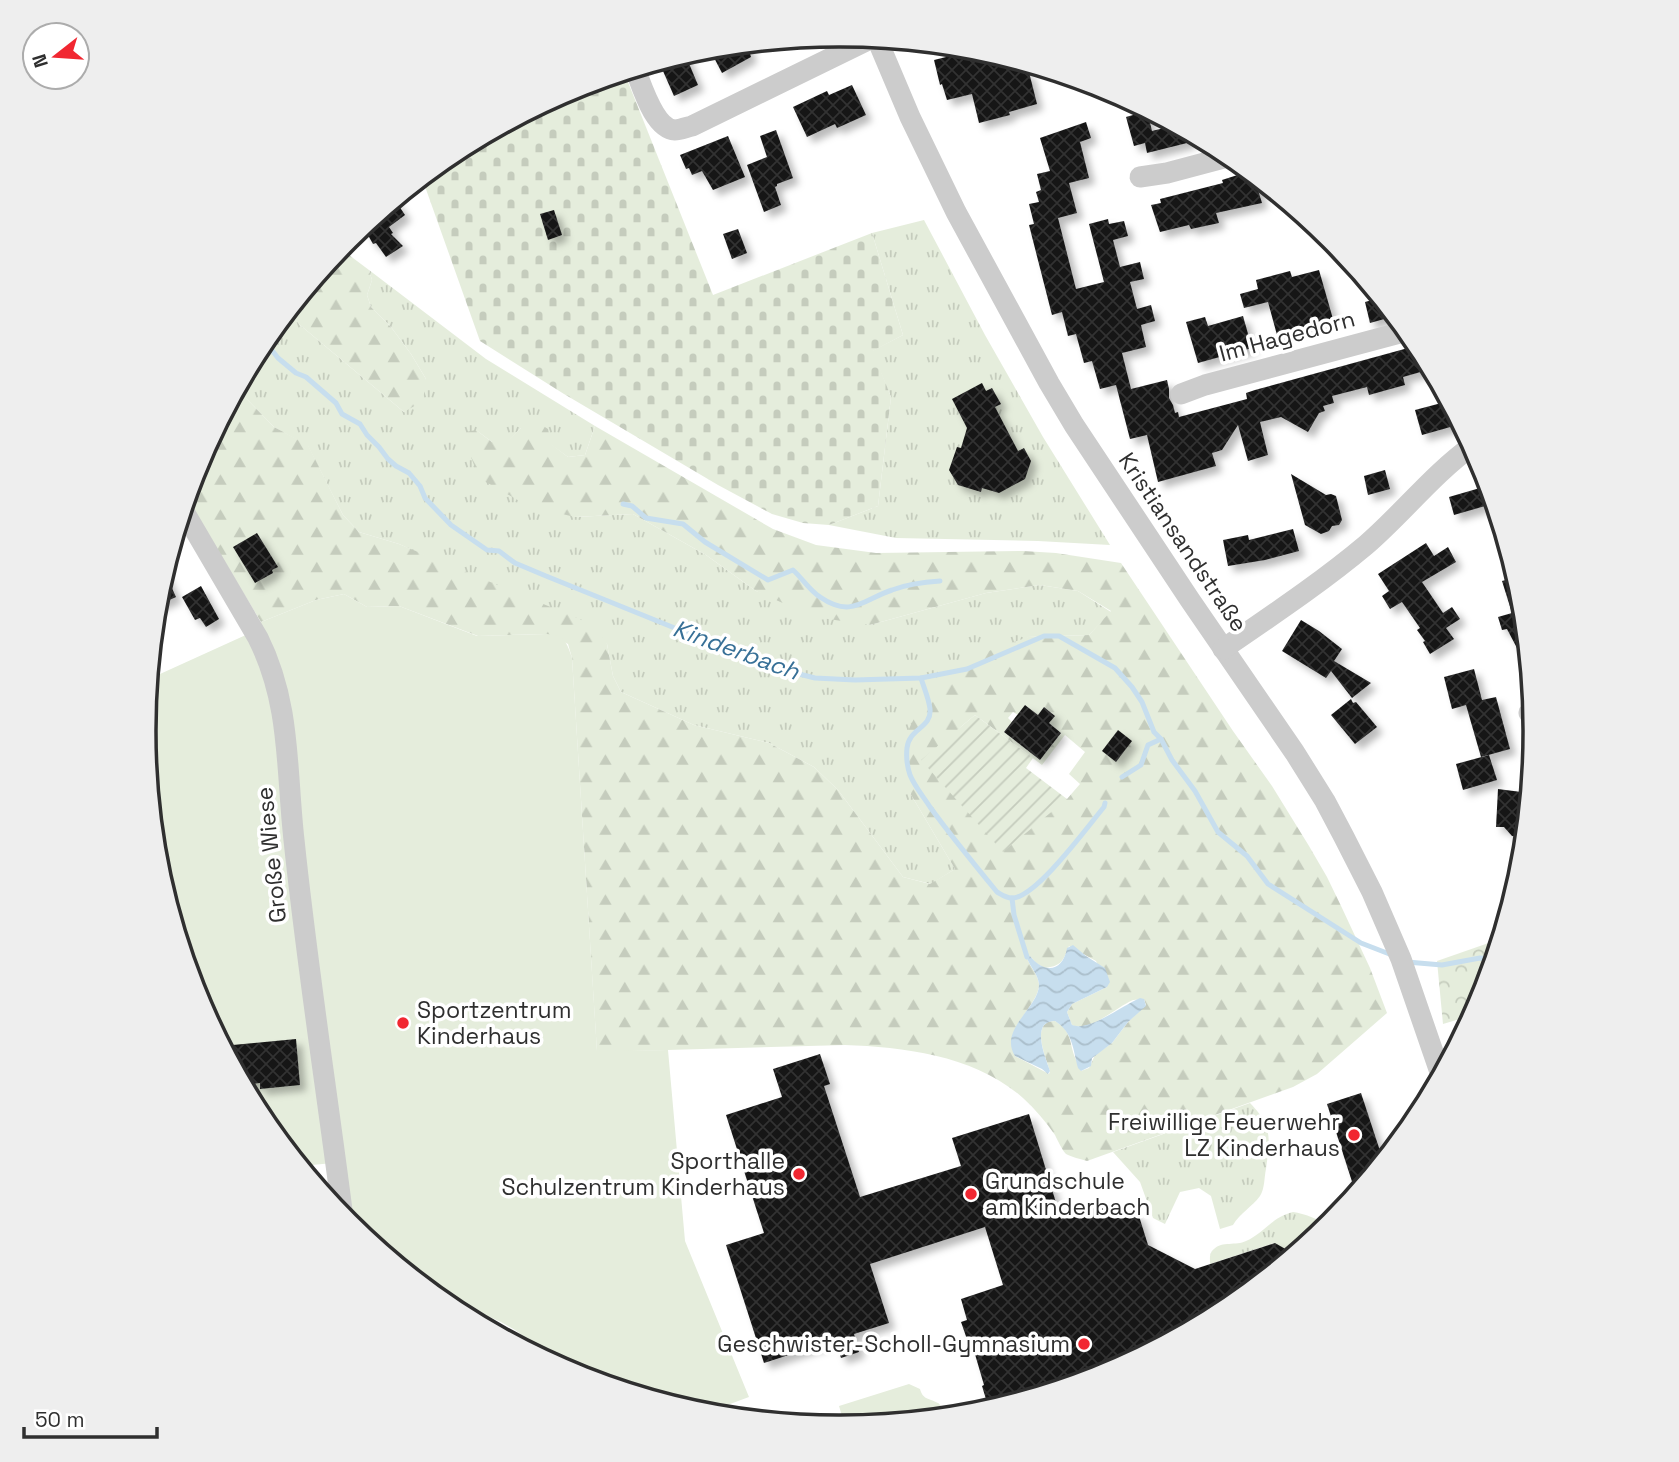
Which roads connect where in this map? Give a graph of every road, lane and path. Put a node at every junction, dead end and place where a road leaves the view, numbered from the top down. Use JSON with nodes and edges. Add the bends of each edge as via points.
{"nodes":[{"id":1,"x":854,"y":48,"type":"edge"},
{"id":2,"x":879,"y":49,"type":"edge"},
{"id":3,"x":639,"y":78,"type":"edge"},
{"id":4,"x":1216,"y":160,"type":"edge"},
{"id":5,"x":1140,"y":177,"type":"dead end"},
{"id":6,"x":1396,"y":334,"type":"edge"},
{"id":7,"x":1181,"y":394,"type":"dead end"},
{"id":8,"x":1464,"y":453,"type":"edge"},
{"id":9,"x":189,"y":520,"type":"edge"},
{"id":10,"x":1223,"y":649,"type":"junction"},
{"id":11,"x":1437,"y":1063,"type":"edge"},
{"id":12,"x":340,"y":1198,"type":"edge"}],
"edges":[{"from":1,"to":3,"type":"street","via":[[675,130],[665,127],[654,114]]},
{"from":2,"to":10,"type":"street","name":"Kristiansandstraße","via":[[956,212],[1035,359]]},
{"from":4,"to":5,"type":"street"},
{"from":6,"to":7,"type":"street","name":"Im Hagedorn"},
{"from":8,"to":10,"type":"street","via":[[1345,562]]},
{"from":9,"to":12,"type":"street","name":"Große Wiese","via":[[258,638],[278,689]]},
{"from":10,"to":11,"type":"street","name":"Kristiansandstraße","via":[[1325,801],[1393,940]]}]}
